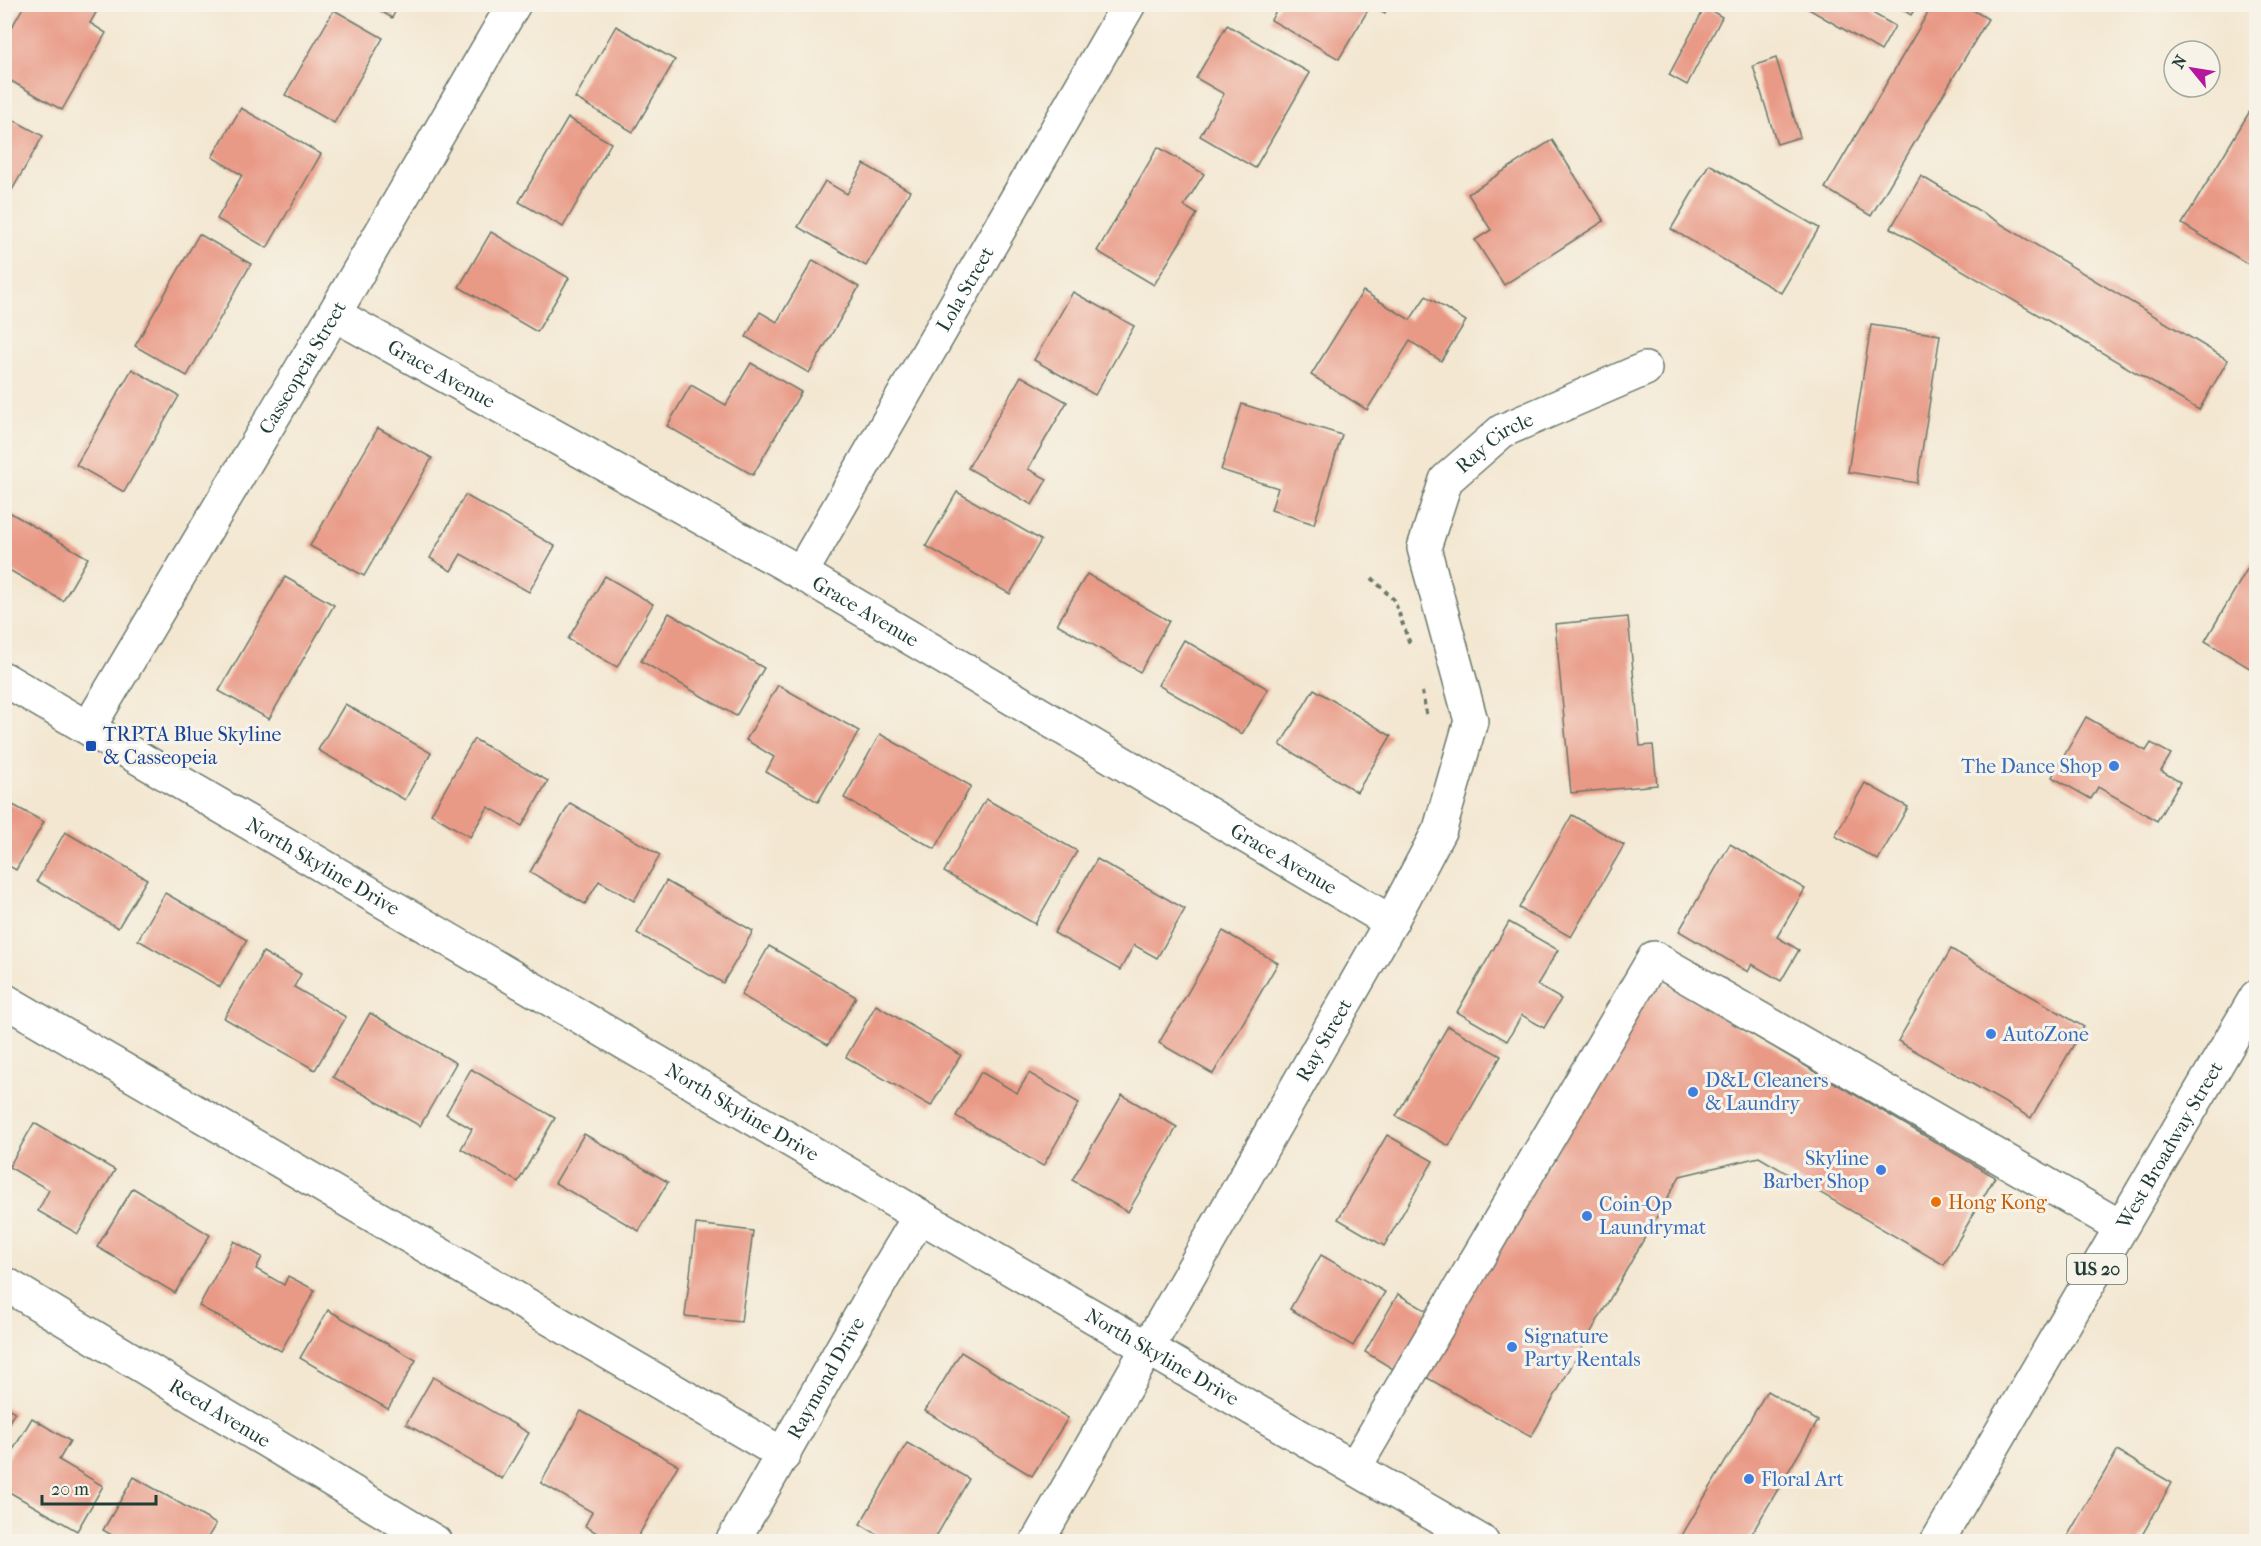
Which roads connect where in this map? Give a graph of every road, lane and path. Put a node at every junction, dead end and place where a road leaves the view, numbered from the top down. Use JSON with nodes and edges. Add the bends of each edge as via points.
{"nodes":[{"id":1,"x":514,"y":4,"type":"edge"},
{"id":2,"x":1129,"y":4,"type":"edge"},
{"id":3,"x":334,"y":314,"type":"junction"},
{"id":4,"x":1645,"y":369,"type":"dead end"},
{"id":5,"x":801,"y":573,"type":"junction"},
{"id":6,"x":1372,"y":578,"type":"dead end"},
{"id":7,"x":1414,"y":655,"type":"dead end"},
{"id":8,"x":4,"y":679,"type":"edge"},
{"id":9,"x":1422,"y":687,"type":"dead end"},
{"id":10,"x":1427,"y":718,"type":"dead end"},
{"id":11,"x":1472,"y":721,"type":"joint"},
{"id":12,"x":89,"y":728,"type":"junction"},
{"id":13,"x":1391,"y":922,"type":"junction"},
{"id":14,"x":2256,"y":997,"type":"edge"},
{"id":15,"x":4,"y":1000,"type":"edge"},
{"id":16,"x":920,"y":1215,"type":"junction"},
{"id":17,"x":2121,"y":1227,"type":"junction"},
{"id":18,"x":4,"y":1283,"type":"edge"},
{"id":19,"x":1147,"y":1346,"type":"junction"},
{"id":20,"x":784,"y":1455,"type":"junction"},
{"id":21,"x":1354,"y":1467,"type":"junction"},
{"id":22,"x":435,"y":1542,"type":"edge"},
{"id":23,"x":732,"y":1542,"type":"edge"},
{"id":24,"x":1037,"y":1542,"type":"edge"},
{"id":25,"x":1482,"y":1542,"type":"edge"},
{"id":26,"x":1937,"y":1542,"type":"edge"}],
"edges":[{"from":1,"to":3,"type":"street","name":"Casseopeia Street"},
{"from":2,"to":5,"type":"street","name":"Lola Street"},
{"from":3,"to":5,"type":"street","name":"Grace Avenue"},
{"from":3,"to":12,"type":"street","name":"Casseopeia Street"},
{"from":4,"to":11,"type":"street","name":"Ray Circle","via":[[1502,431],[1446,480],[1424,548]]},
{"from":5,"to":13,"type":"street","name":"Grace Avenue"},
{"from":6,"to":7,"type":"path","via":[[1394,600]]},
{"from":8,"to":12,"type":"street","name":"North Skyline Drive"},
{"from":9,"to":10,"type":"path"},
{"from":11,"to":13,"type":"street","name":"Ray Street","via":[[1440,829]]},
{"from":12,"to":16,"type":"street","name":"North Skyline Drive"},
{"from":13,"to":19,"type":"street","name":"Ray Street"},
{"from":14,"to":17,"type":"street","name":"West Broadway Street","number":"US 20"},
{"from":15,"to":20,"type":"street"},
{"from":16,"to":19,"type":"street","name":"North Skyline Drive"},
{"from":16,"to":20,"type":"street","name":"Raymond Drive"},
{"from":17,"to":21,"type":"street","via":[[1654,958]]},
{"from":17,"to":26,"type":"street","name":"West Broadway Street","number":"US 20"},
{"from":18,"to":22,"type":"street","name":"Reed Avenue"},
{"from":19,"to":21,"type":"street","name":"North Skyline Drive"},
{"from":19,"to":24,"type":"street","name":"Ray Street"},
{"from":20,"to":23,"type":"street","name":"Raymond Drive"},
{"from":21,"to":25,"type":"street","name":"North Skyline Drive"}]}
